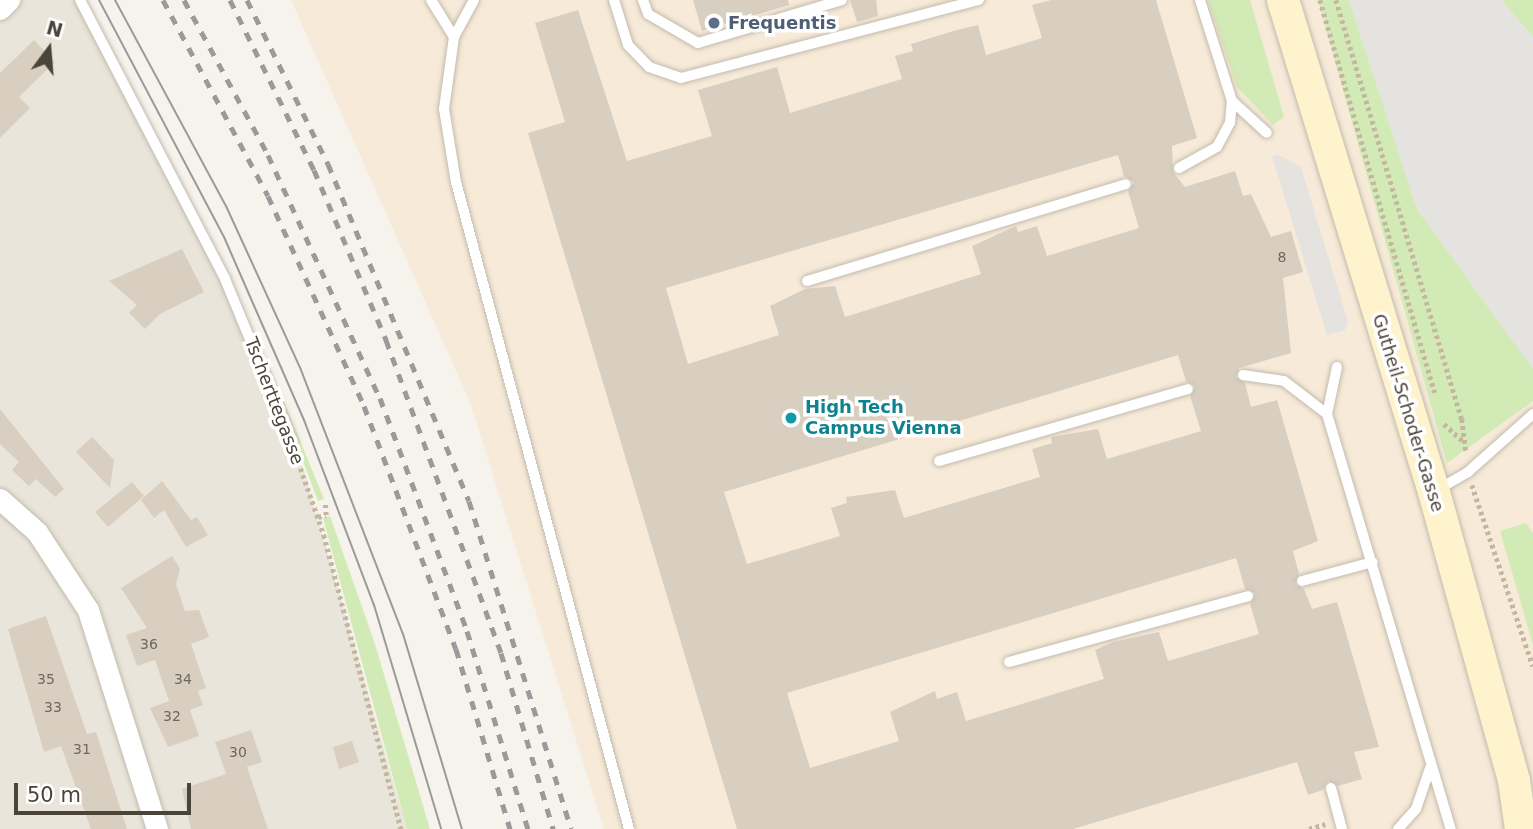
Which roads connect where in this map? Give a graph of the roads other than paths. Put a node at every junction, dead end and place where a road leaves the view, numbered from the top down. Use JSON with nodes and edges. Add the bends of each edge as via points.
{"nodes":[{"id":1,"x":9,"y":0,"type":"edge"},
{"id":2,"x":80,"y":0,"type":"edge"},
{"id":3,"x":431,"y":0,"type":"edge"},
{"id":4,"x":474,"y":0,"type":"edge"},
{"id":5,"x":614,"y":0,"type":"edge"},
{"id":6,"x":643,"y":0,"type":"edge"},
{"id":7,"x":842,"y":0,"type":"edge"},
{"id":8,"x":979,"y":0,"type":"edge"},
{"id":9,"x":1200,"y":0,"type":"edge"},
{"id":10,"x":1283,"y":0,"type":"edge"},
{"id":11,"x":0,"y":9,"type":"edge"},
{"id":12,"x":454,"y":37,"type":"junction"},
{"id":13,"x":1232,"y":101,"type":"junction"},
{"id":14,"x":1267,"y":133,"type":"dead end"},
{"id":15,"x":1179,"y":168,"type":"dead end"},
{"id":16,"x":1126,"y":184,"type":"dead end"},
{"id":17,"x":807,"y":281,"type":"dead end"},
{"id":18,"x":1338,"y":367,"type":"dead end"},
{"id":19,"x":1243,"y":375,"type":"dead end"},
{"id":20,"x":1188,"y":389,"type":"dead end"},
{"id":21,"x":1533,"y":414,"type":"edge"},
{"id":22,"x":1327,"y":415,"type":"junction"},
{"id":23,"x":292,"y":441,"type":"road end"},
{"id":24,"x":939,"y":461,"type":"dead end"},
{"id":25,"x":1434,"y":492,"type":"junction"},
{"id":26,"x":0,"y":499,"type":"edge"},
{"id":27,"x":1373,"y":562,"type":"junction"},
{"id":28,"x":1302,"y":581,"type":"dead end"},
{"id":29,"x":1248,"y":596,"type":"dead end"},
{"id":30,"x":1009,"y":663,"type":"dead end"},
{"id":31,"x":1430,"y":767,"type":"junction"},
{"id":32,"x":1331,"y":788,"type":"dead end"},
{"id":33,"x":157,"y":829,"type":"edge"},
{"id":34,"x":629,"y":829,"type":"edge"},
{"id":35,"x":1342,"y":829,"type":"edge"},
{"id":36,"x":1398,"y":829,"type":"edge"},
{"id":37,"x":1451,"y":829,"type":"edge"},
{"id":38,"x":1521,"y":829,"type":"edge"}],
"edges":[{"from":1,"to":11,"type":"street"},
{"from":2,"to":23,"type":"lane","name":"Tscherttegasse","via":[[214,255]]},
{"from":3,"to":12,"type":"lane"},
{"from":4,"to":12,"type":"lane"},
{"from":5,"to":8,"type":"lane","via":[[628,45],[649,67],[681,78]]},
{"from":6,"to":7,"type":"lane","via":[[648,14],[698,43]]},
{"from":9,"to":13,"type":"lane"},
{"from":10,"to":25,"type":"street","name":"Gutheil-Schoder-Gasse"},
{"from":12,"to":34,"type":"lane","via":[[444,109],[456,182]]},
{"from":13,"to":14,"type":"lane"},
{"from":13,"to":15,"type":"lane","via":[[1230,123],[1217,146]]},
{"from":16,"to":17,"type":"lane"},
{"from":18,"to":22,"type":"lane"},
{"from":19,"to":22,"type":"lane","via":[[1284,381]]},
{"from":20,"to":24,"type":"lane"},
{"from":21,"to":25,"type":"lane","via":[[1468,472]]},
{"from":22,"to":27,"type":"lane"},
{"from":25,"to":38,"type":"street","name":"Gutheil-Schoder-Gasse","via":[[1514,781]]},
{"from":26,"to":33,"type":"street","via":[[37,532],[88,610]]},
{"from":27,"to":28,"type":"lane"},
{"from":27,"to":31,"type":"lane"},
{"from":29,"to":30,"type":"lane"},
{"from":31,"to":36,"type":"lane","via":[[1416,809]]},
{"from":31,"to":37,"type":"lane"},
{"from":32,"to":35,"type":"lane"}]}
